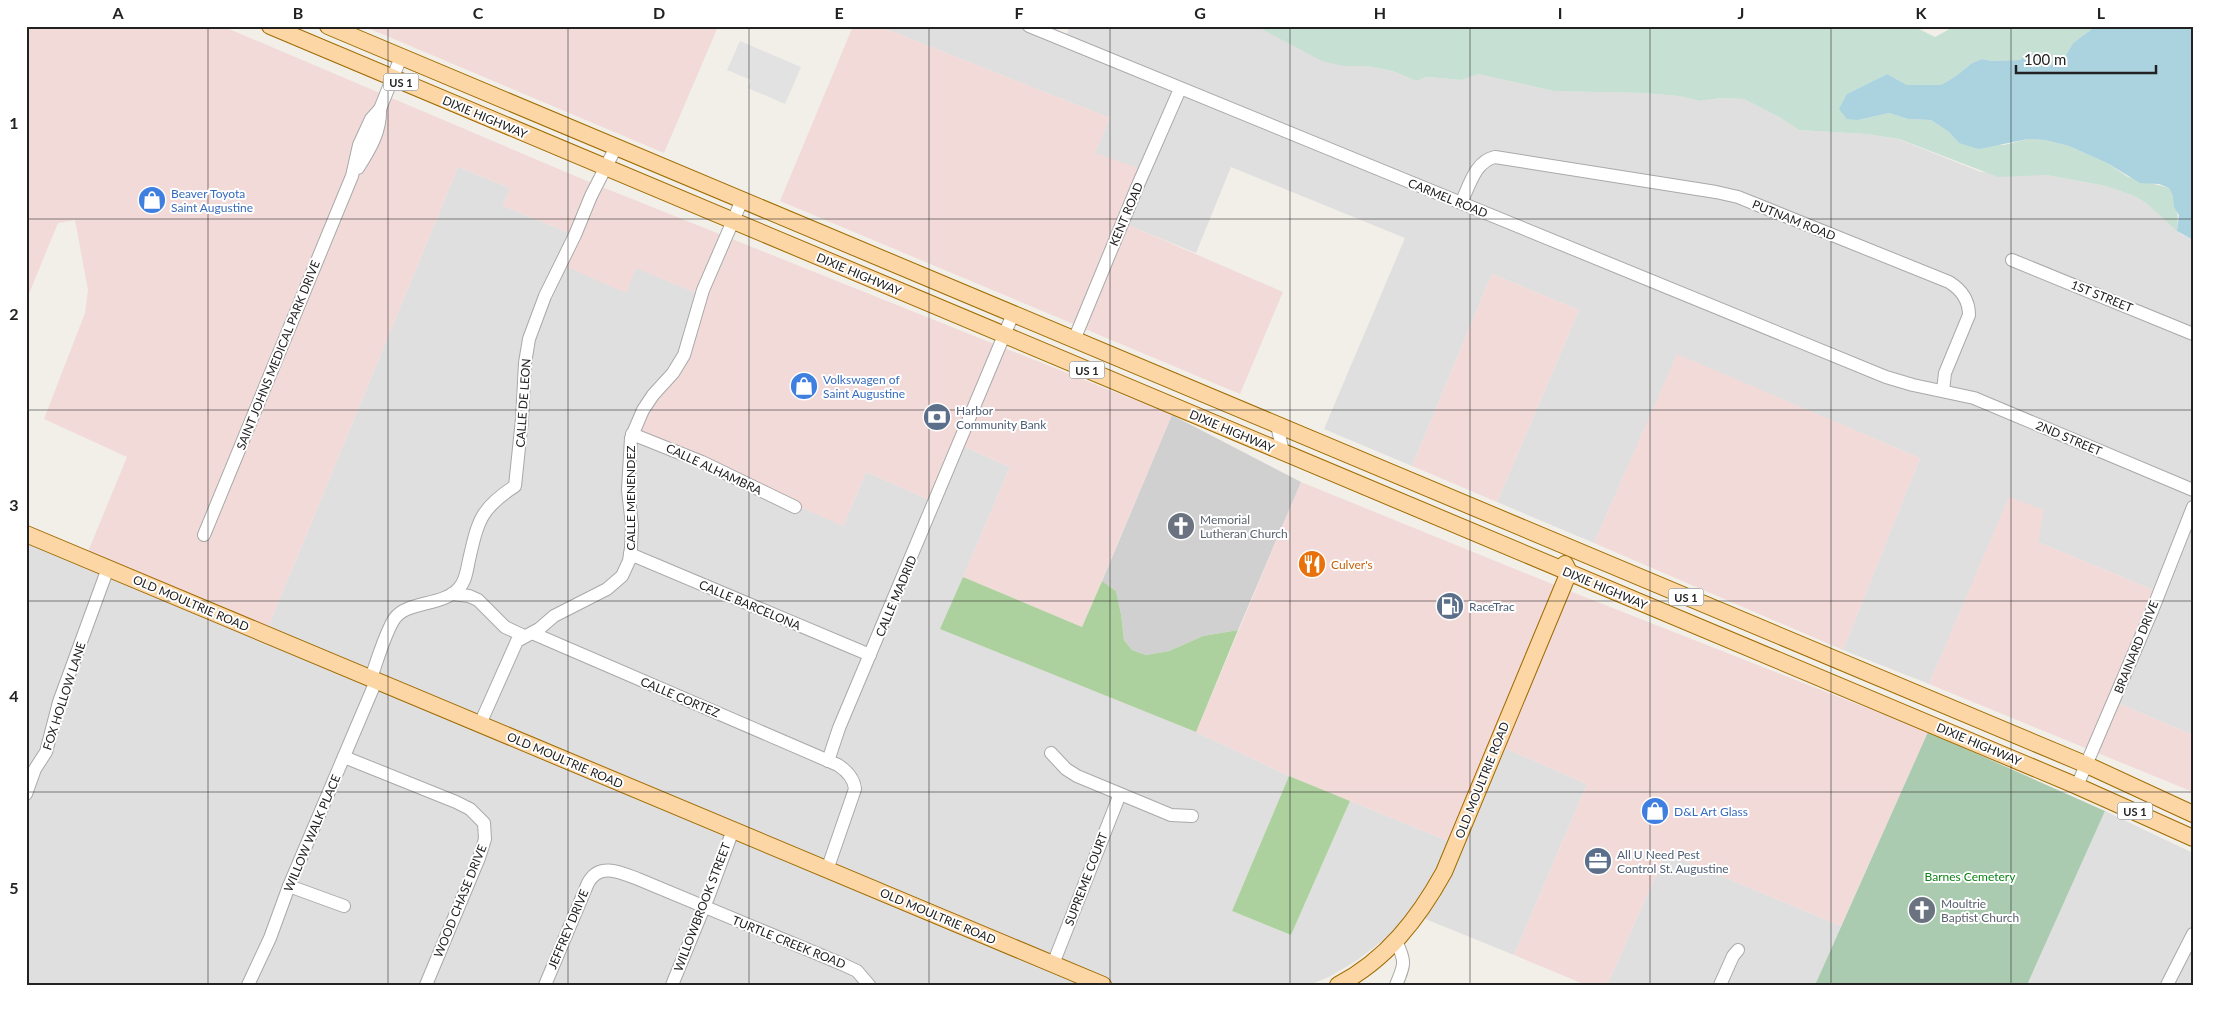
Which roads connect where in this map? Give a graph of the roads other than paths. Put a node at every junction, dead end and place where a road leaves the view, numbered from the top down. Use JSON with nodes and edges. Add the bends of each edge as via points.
{"nodes":[{"id":1,"x":270,"y":26,"type":"edge"},
{"id":2,"x":328,"y":26,"type":"edge"},
{"id":3,"x":1029,"y":26,"type":"edge"},
{"id":4,"x":401,"y":57,"type":"junction"},
{"id":5,"x":393,"y":78,"type":"junction"},
{"id":6,"x":1180,"y":89,"type":"junction"},
{"id":7,"x":616,"y":148,"type":"junction"},
{"id":8,"x":606,"y":168,"type":"junction"},
{"id":9,"x":742,"y":200,"type":"junction"},
{"id":10,"x":1460,"y":204,"type":"junction"},
{"id":11,"x":733,"y":221,"type":"junction"},
{"id":12,"x":2012,"y":260,"type":"dead end"},
{"id":13,"x":1013,"y":314,"type":"junction"},
{"id":14,"x":2193,"y":334,"type":"edge"},
{"id":15,"x":1005,"y":335,"type":"junction"},
{"id":16,"x":1074,"y":340,"type":"junction"},
{"id":17,"x":1943,"y":390,"type":"junction"},
{"id":18,"x":1277,"y":425,"type":"junction"},
{"id":19,"x":632,"y":434,"type":"junction"},
{"id":20,"x":1283,"y":452,"type":"junction"},
{"id":21,"x":2193,"y":490,"type":"edge"},
{"id":22,"x":795,"y":507,"type":"dead end"},
{"id":23,"x":2193,"y":507,"type":"edge"},
{"id":24,"x":26,"y":534,"type":"edge"},
{"id":25,"x":204,"y":535,"type":"dead end"},
{"id":26,"x":1557,"y":543,"type":"junction"},
{"id":27,"x":630,"y":554,"type":"junction"},
{"id":28,"x":108,"y":568,"type":"junction"},
{"id":29,"x":1569,"y":572,"type":"junction"},
{"id":30,"x":452,"y":594,"type":"junction"},
{"id":31,"x":528,"y":634,"type":"junction"},
{"id":32,"x":870,"y":655,"type":"junction"},
{"id":33,"x":1839,"y":661,"type":"junction"},
{"id":34,"x":373,"y":680,"type":"junction"},
{"id":35,"x":1831,"y":682,"type":"junction"},
{"id":36,"x":480,"y":724,"type":"junction"},
{"id":37,"x":1050,"y":753,"type":"dead end"},
{"id":38,"x":344,"y":757,"type":"junction"},
{"id":39,"x":828,"y":761,"type":"junction"},
{"id":40,"x":2087,"y":765,"type":"junction"},
{"id":41,"x":2077,"y":786,"type":"junction"},
{"id":42,"x":26,"y":794,"type":"edge"},
{"id":43,"x":1120,"y":794,"type":"junction"},
{"id":44,"x":2193,"y":814,"type":"edge"},
{"id":45,"x":1192,"y":816,"type":"dead end"},
{"id":46,"x":732,"y":830,"type":"junction"},
{"id":47,"x":2193,"y":838,"type":"edge"},
{"id":48,"x":828,"y":870,"type":"junction"},
{"id":49,"x":289,"y":886,"type":"junction"},
{"id":50,"x":344,"y":906,"type":"dead end"},
{"id":51,"x":704,"y":907,"type":"junction"},
{"id":52,"x":2193,"y":934,"type":"edge"},
{"id":53,"x":1396,"y":941,"type":"junction"},
{"id":54,"x":1738,"y":950,"type":"dead end"},
{"id":55,"x":1053,"y":964,"type":"junction"},
{"id":56,"x":1096,"y":983,"type":"edge"},
{"id":57,"x":248,"y":985,"type":"edge"},
{"id":58,"x":426,"y":985,"type":"edge"},
{"id":59,"x":545,"y":985,"type":"edge"},
{"id":60,"x":672,"y":985,"type":"edge"},
{"id":61,"x":869,"y":985,"type":"edge"},
{"id":62,"x":1338,"y":985,"type":"edge"},
{"id":63,"x":1396,"y":985,"type":"edge"},
{"id":64,"x":1720,"y":985,"type":"edge"},
{"id":65,"x":2166,"y":985,"type":"edge"}],
"edges":[{"from":1,"to":5,"type":"main road","name":"DIXIE HIGHWAY","number":"US 1"},
{"from":2,"to":4,"type":"main road","number":"US 1"},
{"from":3,"to":6,"type":"street","name":"CARMEL ROAD"},
{"from":4,"to":5,"type":"street","name":"SAINT JOHNS MEDICAL PARK DRIVE"},
{"from":4,"to":7,"type":"main road","number":"US 1"},
{"from":5,"to":8,"type":"main road","name":"DIXIE HIGHWAY","number":"US 1"},
{"from":5,"to":25,"type":"street","name":"SAINT JOHNS MEDICAL PARK DRIVE","via":[[359,145],[352,176]]},
{"from":6,"to":10,"type":"street","name":"CARMEL ROAD"},
{"from":6,"to":16,"type":"street","name":"KENT ROAD"},
{"from":7,"to":8,"type":"street","name":"CALLE DE LEON"},
{"from":7,"to":9,"type":"main road","number":"US 1"},
{"from":8,"to":11,"type":"main road","name":"DIXIE HIGHWAY","number":"US 1"},
{"from":8,"to":30,"type":"street","name":"CALLE DE LEON","via":[[545,296],[529,339],[524,363],[516,486],[496,499],[482,516],[463,583]]},
{"from":9,"to":11,"type":"street","name":"CALLE MENENDEZ"},
{"from":9,"to":13,"type":"main road","number":"US 1"},
{"from":10,"to":17,"type":"street","name":"CARMEL ROAD","via":[[1868,370],[1914,385]]},
{"from":10,"to":17,"type":"street","name":"PUTNAM ROAD","via":[[1479,166],[1488,158],[1495,157],[1716,192],[1759,205],[1949,282],[1961,292],[1969,307],[1969,315],[1945,373]]},
{"from":11,"to":15,"type":"main road","name":"DIXIE HIGHWAY","number":"US 1"},
{"from":11,"to":19,"type":"street","name":"CALLE MENENDEZ","via":[[703,290],[684,355],[643,410]]},
{"from":12,"to":14,"type":"street","name":"1ST STREET"},
{"from":13,"to":15,"type":"street","name":"CALLE MADRID"},
{"from":13,"to":16,"type":"main road","number":"US 1"},
{"from":15,"to":20,"type":"main road","name":"DIXIE HIGHWAY","number":"US 1"},
{"from":15,"to":32,"type":"street","name":"CALLE MADRID"},
{"from":16,"to":18,"type":"main road","number":"US 1"},
{"from":17,"to":21,"type":"street","name":"2ND STREET","via":[[1974,398]]},
{"from":18,"to":20,"type":"street"},
{"from":18,"to":26,"type":"main road","number":"US 1"},
{"from":19,"to":22,"type":"street","name":"CALLE ALHAMBRA","via":[[702,462]]},
{"from":19,"to":27,"type":"street","name":"CALLE MENENDEZ","via":[[628,464],[632,525]]},
{"from":20,"to":29,"type":"main road","name":"DIXIE HIGHWAY","number":"US 1"},
{"from":23,"to":40,"type":"street","name":"BRAINARD DRIVE"},
{"from":24,"to":28,"type":"main road","name":"OLD MOULTRIE ROAD"},
{"from":26,"to":29,"type":"main road"},
{"from":26,"to":33,"type":"main road","number":"US 1"},
{"from":27,"to":31,"type":"street","name":"CALLE MENENDEZ","via":[[620,580]]},
{"from":27,"to":32,"type":"street","name":"CALLE BARCELONA"},
{"from":28,"to":34,"type":"main road","name":"OLD MOULTRIE ROAD"},
{"from":28,"to":42,"type":"street","name":"FOX HOLLOW LANE","via":[[59,702],[46,752],[35,769]]},
{"from":29,"to":35,"type":"main road","name":"DIXIE HIGHWAY","number":"US 1"},
{"from":29,"to":53,"type":"main road","name":"OLD MOULTRIE ROAD","via":[[1444,872],[1419,914]]},
{"from":30,"to":31,"type":"street","via":[[478,600],[505,627]]},
{"from":30,"to":34,"type":"street","via":[[412,608],[394,619]]},
{"from":31,"to":36,"type":"street","name":"CALLE MENENDEZ","via":[[514,645]]},
{"from":31,"to":39,"type":"street","name":"CALLE CORTEZ"},
{"from":32,"to":39,"type":"street","name":"CALLE MADRID"},
{"from":33,"to":35,"type":"street"},
{"from":33,"to":40,"type":"main road","number":"US 1"},
{"from":34,"to":36,"type":"main road","name":"OLD MOULTRIE ROAD"},
{"from":34,"to":38,"type":"street","name":"WILLOW WALK PLACE"},
{"from":35,"to":41,"type":"main road","name":"DIXIE HIGHWAY","number":"US 1"},
{"from":36,"to":46,"type":"main road","name":"OLD MOULTRIE ROAD"},
{"from":37,"to":43,"type":"street","via":[[1077,776]]},
{"from":38,"to":49,"type":"street","name":"WILLOW WALK PLACE"},
{"from":38,"to":58,"type":"street","name":"WOOD CHASE DRIVE","via":[[470,809],[484,823],[486,839]]},
{"from":39,"to":48,"type":"street","via":[[845,770],[855,789]]},
{"from":40,"to":41,"type":"street","name":"BRAINARD DRIVE"},
{"from":40,"to":44,"type":"main road","number":"US 1"},
{"from":41,"to":47,"type":"main road","name":"DIXIE HIGHWAY","number":"US 1"},
{"from":43,"to":45,"type":"street","via":[[1171,815]]},
{"from":43,"to":55,"type":"street","name":"SUPREME COURT"},
{"from":46,"to":48,"type":"main road","name":"OLD MOULTRIE ROAD"},
{"from":46,"to":51,"type":"street","name":"WILLOWBROOK STREET"},
{"from":48,"to":55,"type":"main road","name":"OLD MOULTRIE ROAD"},
{"from":49,"to":50,"type":"street"},
{"from":49,"to":57,"type":"street","name":"WILLOW WALK PLACE"},
{"from":51,"to":59,"type":"street","name":"JEFFREY DRIVE","via":[[619,871],[606,869],[596,872],[588,883]]},
{"from":51,"to":60,"type":"street","name":"WILLOWBROOK STREET"},
{"from":51,"to":61,"type":"street","name":"TURTLE CREEK ROAD","via":[[857,971]]},
{"from":52,"to":65,"type":"street"},
{"from":53,"to":62,"type":"main road","name":"OLD MOULTRIE ROAD","via":[[1362,971]]},
{"from":53,"to":63,"type":"street","via":[[1404,954]]},
{"from":54,"to":64,"type":"street"},
{"from":55,"to":56,"type":"main road","name":"OLD MOULTRIE ROAD"}]}
